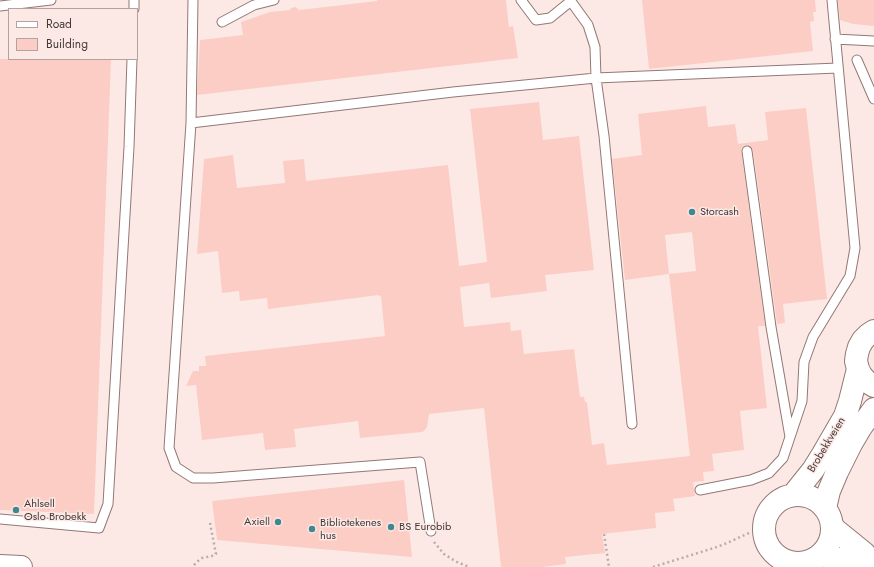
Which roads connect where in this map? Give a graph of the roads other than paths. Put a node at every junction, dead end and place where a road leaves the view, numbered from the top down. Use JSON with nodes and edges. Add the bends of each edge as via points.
{"nodes":[{"id":1,"x":51,"y":0,"type":"edge"},
{"id":2,"x":193,"y":0,"type":"edge"},
{"id":3,"x":274,"y":0,"type":"edge"},
{"id":4,"x":521,"y":0,"type":"edge"},
{"id":5,"x":832,"y":0,"type":"edge"},
{"id":6,"x":571,"y":1,"type":"edge"},
{"id":7,"x":0,"y":6,"type":"edge"},
{"id":8,"x":222,"y":22,"type":"dead end"},
{"id":9,"x":835,"y":39,"type":"junction"},
{"id":10,"x":874,"y":42,"type":"edge"},
{"id":11,"x":132,"y":60,"type":"edge"},
{"id":12,"x":857,"y":60,"type":"dead end"},
{"id":13,"x":838,"y":68,"type":"junction"},
{"id":14,"x":596,"y":78,"type":"junction"},
{"id":15,"x":874,"y":98,"type":"edge"},
{"id":16,"x":191,"y":123,"type":"junction"},
{"id":17,"x":747,"y":151,"type":"dead end"},
{"id":18,"x":874,"y":331,"type":"edge"},
{"id":19,"x":858,"y":368,"type":"junction"},
{"id":20,"x":874,"y":386,"type":"edge"},
{"id":21,"x":874,"y":409,"type":"edge"},
{"id":22,"x":632,"y":424,"type":"dead end"},
{"id":23,"x":790,"y":438,"type":"junction"},
{"id":24,"x":700,"y":490,"type":"dead end"},
{"id":25,"x":793,"y":495,"type":"junction"},
{"id":26,"x":828,"y":517,"type":"junction"},
{"id":27,"x":0,"y":519,"type":"edge"},
{"id":28,"x":431,"y":531,"type":"road end"},
{"id":29,"x":767,"y":546,"type":"junction"},
{"id":30,"x":821,"y":555,"type":"junction"},
{"id":31,"x":797,"y":565,"type":"edge"},
{"id":32,"x":0,"y":566,"type":"edge"},
{"id":33,"x":874,"y":566,"type":"edge"},
{"id":34,"x":22,"y":567,"type":"edge"},
{"id":35,"x":763,"y":567,"type":"edge"},
{"id":36,"x":870,"y":567,"type":"edge"}],
"edges":[{"from":1,"to":7,"type":"lane"},
{"from":2,"to":16,"type":"lane"},
{"from":3,"to":8,"type":"lane","via":[[254,4]]},
{"from":4,"to":6,"type":"lane","via":[[536,20],[550,18]]},
{"from":5,"to":9,"type":"lane"},
{"from":6,"to":14,"type":"lane","via":[[588,25],[595,46]]},
{"from":9,"to":10,"type":"lane"},
{"from":9,"to":13,"type":"lane"},
{"from":11,"to":27,"type":"lane","via":[[130,147],[108,504],[99,528]]},
{"from":12,"to":15,"type":"lane"},
{"from":13,"to":14,"type":"lane"},
{"from":13,"to":23,"type":"lane","via":[[855,248],[850,276],[813,337],[804,362],[802,401]]},
{"from":14,"to":16,"type":"lane"},
{"from":14,"to":22,"type":"lane"},
{"from":16,"to":28,"type":"lane","via":[[169,448],[176,468],[193,478],[213,478],[420,462]]},
{"from":17,"to":23,"type":"lane"},
{"from":18,"to":19,"type":"main road","name":"Brobekkveien","via":[[859,347],[856,361]]},
{"from":19,"to":20,"type":"main road","via":[[866,381]]},
{"from":19,"to":25,"type":"main road","name":"Brobekkveien","via":[[845,416],[813,470]]},
{"from":21,"to":26,"type":"main road","name":"Brobekkveien","via":[[854,438],[837,472],[829,491]]},
{"from":23,"to":24,"type":"lane","via":[[783,458],[768,473],[751,480]]},
{"from":25,"to":26,"type":"main road","via":[[814,499],[820,503]]},
{"from":25,"to":29,"type":"main road","via":[[784,497],[769,509],[763,527]]},
{"from":26,"to":30,"type":"main road","via":[[832,534]]},
{"from":26,"to":33,"type":"main road"},
{"from":29,"to":31,"type":"main road","via":[[777,557]]},
{"from":29,"to":35,"type":"main road"},
{"from":30,"to":31,"type":"main road"},
{"from":30,"to":36,"type":"main road"},
{"from":32,"to":34,"type":"main road"}]}
